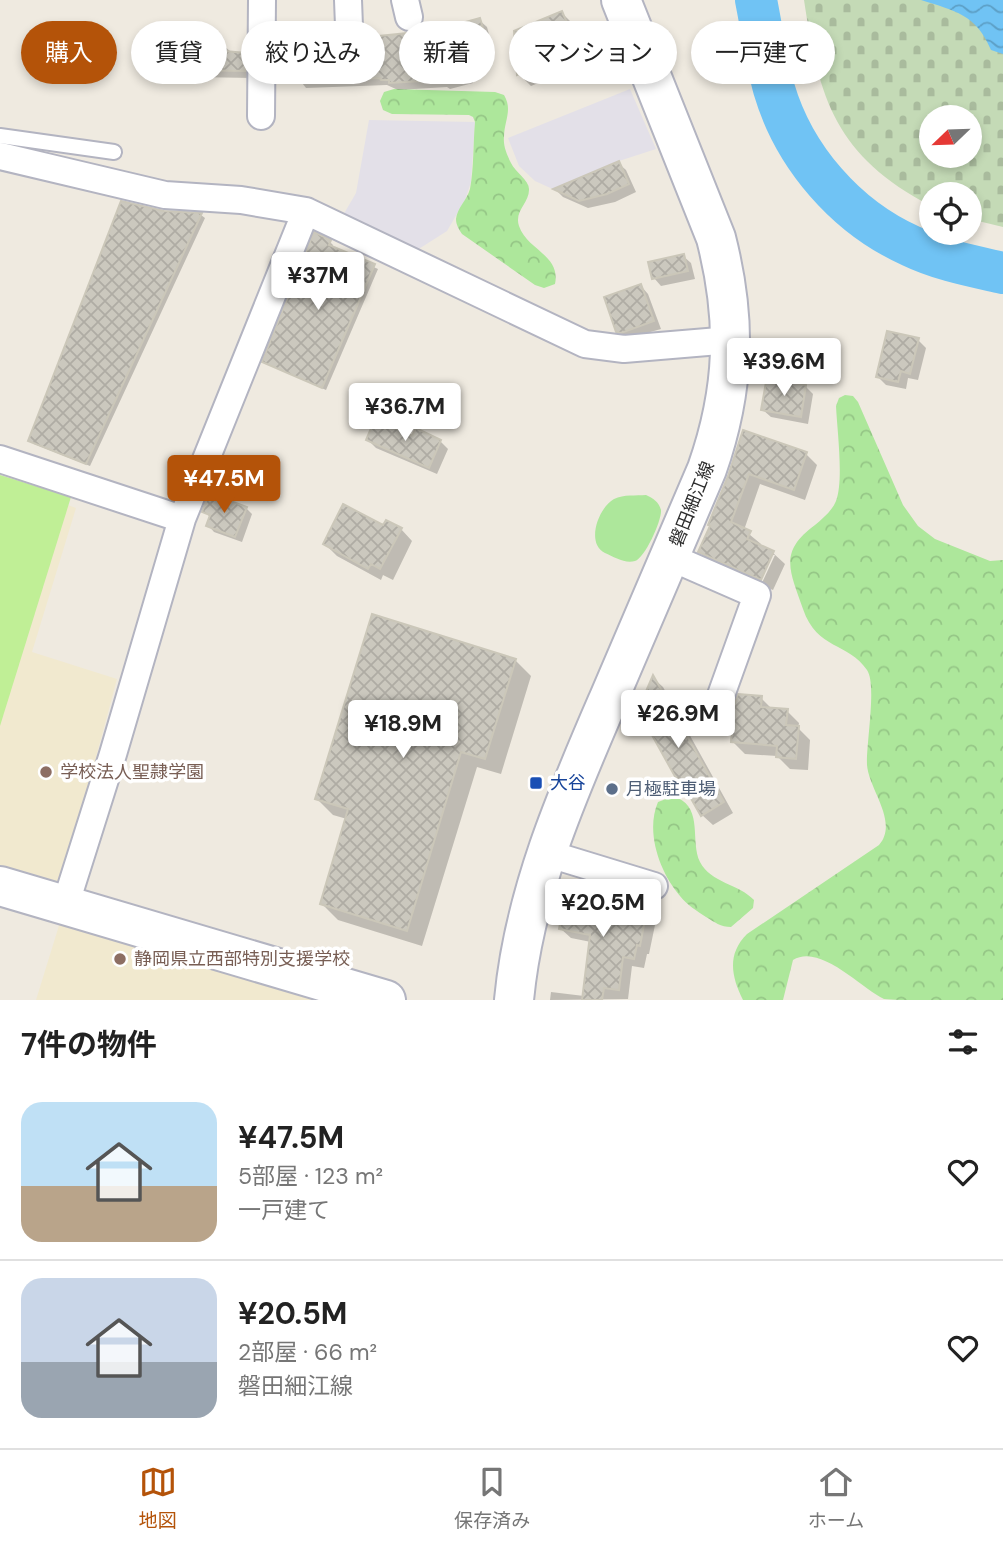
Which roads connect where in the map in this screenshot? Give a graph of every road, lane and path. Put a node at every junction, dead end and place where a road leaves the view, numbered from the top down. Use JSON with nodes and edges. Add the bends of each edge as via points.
{"nodes":[{"id":1,"x":262,"y":0,"type":"edge"},
{"id":2,"x":621,"y":0,"type":"edge"},
{"id":3,"x":261,"y":117,"type":"dead end"},
{"id":4,"x":0,"y":136,"type":"edge"},
{"id":5,"x":114,"y":152,"type":"dead end"},
{"id":6,"x":0,"y":156,"type":"edge"},
{"id":7,"x":306,"y":211,"type":"junction"},
{"id":8,"x":731,"y":340,"type":"junction"},
{"id":9,"x":0,"y":459,"type":"edge"},
{"id":10,"x":182,"y":519,"type":"junction"},
{"id":11,"x":670,"y":557,"type":"junction"},
{"id":12,"x":720,"y":698,"type":"dead end"},
{"id":13,"x":545,"y":853,"type":"junction"},
{"id":14,"x":0,"y":886,"type":"edge"},
{"id":15,"x":654,"y":886,"type":"dead end"},
{"id":16,"x":65,"y":906,"type":"junction"},
{"id":17,"x":386,"y":1000,"type":"edge"},
{"id":18,"x":514,"y":1000,"type":"edge"}],
"edges":[{"from":1,"to":3,"type":"street"},
{"from":2,"to":8,"type":"main road","name":"磐田細江線","via":[[716,238]]},
{"from":4,"to":5,"type":"lane"},
{"from":6,"to":7,"type":"street","via":[[165,195],[241,200]]},
{"from":7,"to":8,"type":"street","via":[[585,344],[624,349]]},
{"from":7,"to":10,"type":"street"},
{"from":8,"to":11,"type":"main road","name":"磐田細江線","via":[[729,383],[717,441]]},
{"from":9,"to":10,"type":"street"},
{"from":10,"to":16,"type":"street"},
{"from":11,"to":12,"type":"street","via":[[757,594]]},
{"from":11,"to":13,"type":"main road","name":"磐田細江線"},
{"from":13,"to":15,"type":"street"},
{"from":13,"to":18,"type":"main road","name":"磐田細江線"},
{"from":14,"to":16,"type":"main road"},
{"from":16,"to":17,"type":"main road"}]}
